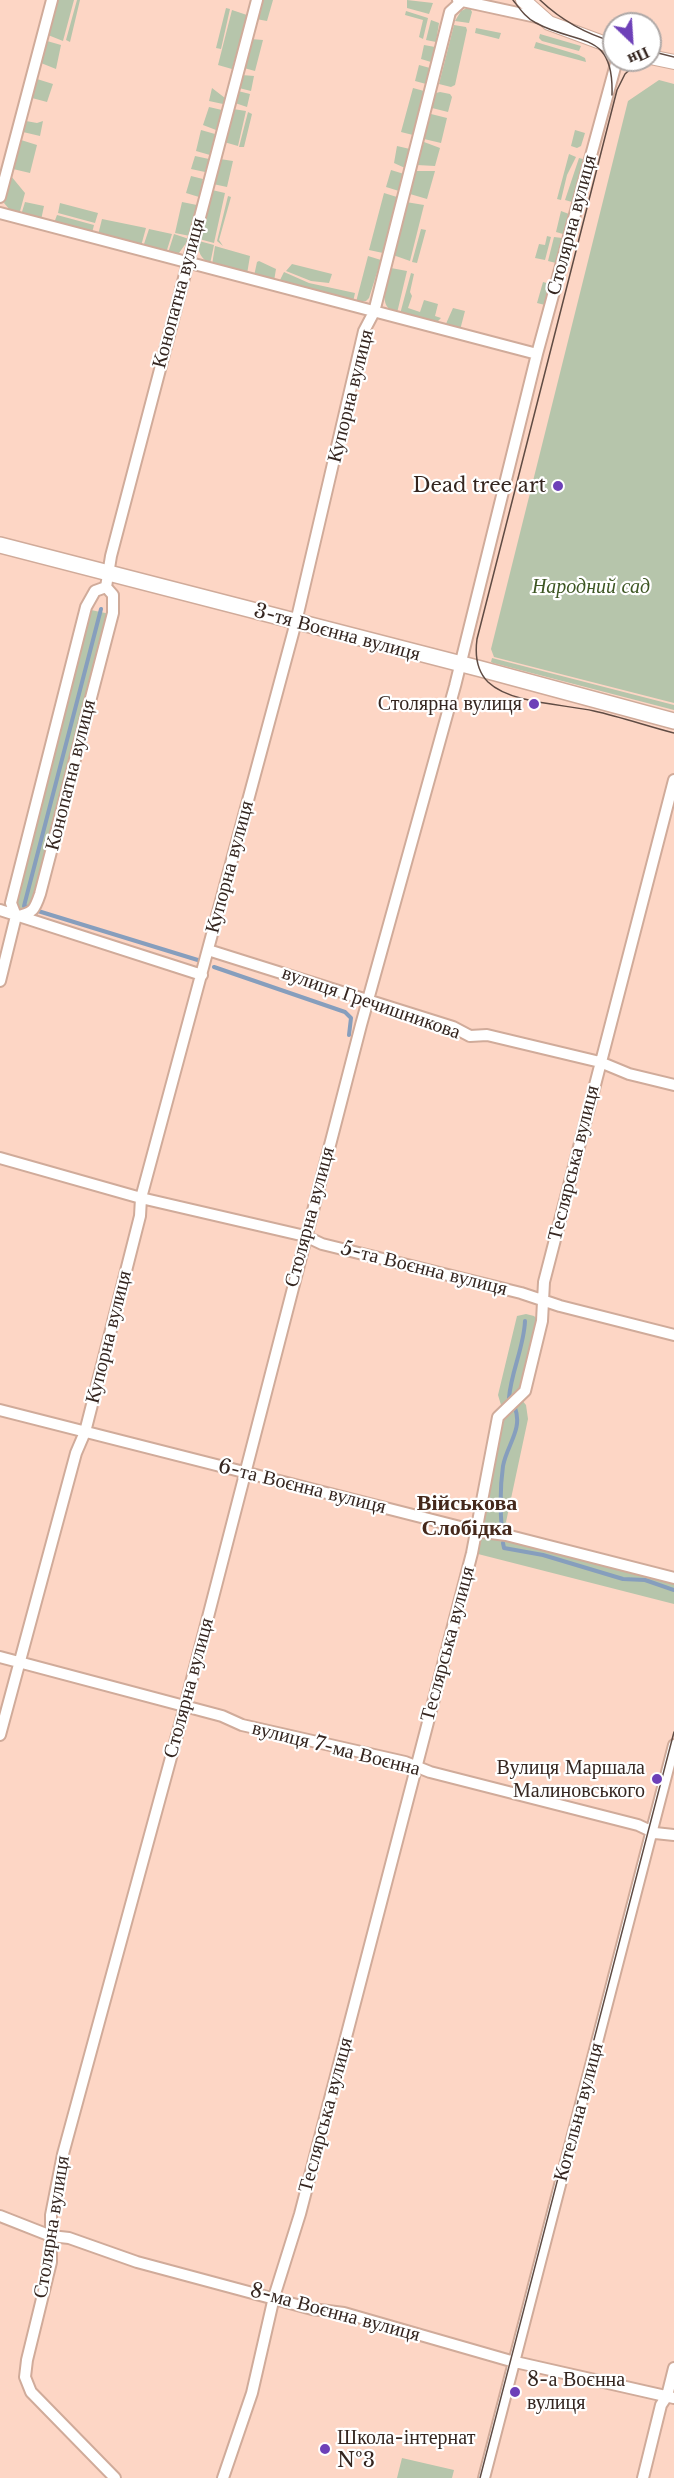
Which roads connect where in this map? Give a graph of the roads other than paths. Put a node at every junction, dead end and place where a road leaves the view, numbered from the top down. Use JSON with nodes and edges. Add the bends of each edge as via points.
{"nodes":[{"id":1,"x":52,"y":0,"type":"edge"},
{"id":2,"x":257,"y":0,"type":"edge"},
{"id":3,"x":461,"y":0,"type":"edge"},
{"id":4,"x":523,"y":0,"type":"edge"},
{"id":5,"x":541,"y":18,"type":"junction"},
{"id":6,"x":602,"y":43,"type":"edge"},
{"id":7,"x":614,"y":72,"type":"edge"},
{"id":8,"x":0,"y":197,"type":"edge"},
{"id":9,"x":0,"y":213,"type":"edge"},
{"id":10,"x":187,"y":263,"type":"junction"},
{"id":11,"x":374,"y":312,"type":"junction"},
{"id":12,"x":537,"y":354,"type":"junction"},
{"id":13,"x":0,"y":545,"type":"edge"},
{"id":14,"x":107,"y":580,"type":"junction"},
{"id":15,"x":296,"y":622,"type":"junction"},
{"id":16,"x":461,"y":664,"type":"junction"},
{"id":17,"x":674,"y":721,"type":"edge"},
{"id":18,"x":674,"y":780,"type":"edge"},
{"id":19,"x":0,"y":910,"type":"edge"},
{"id":20,"x":16,"y":916,"type":"junction"},
{"id":21,"x":208,"y":950,"type":"junction"},
{"id":22,"x":202,"y":975,"type":"junction"},
{"id":23,"x":0,"y":981,"type":"edge"},
{"id":24,"x":368,"y":1000,"type":"junction"},
{"id":25,"x":600,"y":1062,"type":"junction"},
{"id":26,"x":674,"y":1085,"type":"edge"},
{"id":27,"x":0,"y":1158,"type":"edge"},
{"id":28,"x":141,"y":1198,"type":"junction"},
{"id":29,"x":305,"y":1236,"type":"junction"},
{"id":30,"x":543,"y":1300,"type":"junction"},
{"id":31,"x":674,"y":1335,"type":"edge"},
{"id":32,"x":0,"y":1410,"type":"edge"},
{"id":33,"x":84,"y":1432,"type":"junction"},
{"id":34,"x":246,"y":1473,"type":"junction"},
{"id":35,"x":476,"y":1531,"type":"junction"},
{"id":36,"x":674,"y":1578,"type":"edge"},
{"id":37,"x":0,"y":1657,"type":"edge"},
{"id":38,"x":20,"y":1663,"type":"junction"},
{"id":39,"x":185,"y":1706,"type":"junction"},
{"id":40,"x":0,"y":1736,"type":"edge"},
{"id":41,"x":674,"y":1745,"type":"edge"},
{"id":42,"x":416,"y":1766,"type":"junction"},
{"id":43,"x":652,"y":1832,"type":"junction"},
{"id":44,"x":674,"y":1835,"type":"edge"},
{"id":45,"x":0,"y":2216,"type":"edge"},
{"id":46,"x":51,"y":2236,"type":"junction"},
{"id":47,"x":274,"y":2297,"type":"junction"},
{"id":48,"x":514,"y":2362,"type":"junction"},
{"id":49,"x":674,"y":2368,"type":"edge"},
{"id":50,"x":670,"y":2397,"type":"edge"},
{"id":51,"x":115,"y":2478,"type":"edge"},
{"id":52,"x":223,"y":2478,"type":"edge"},
{"id":53,"x":484,"y":2478,"type":"edge"},
{"id":54,"x":643,"y":2478,"type":"edge"}],
"edges":[{"from":1,"to":8,"type":"street"},
{"from":2,"to":10,"type":"street","name":"Конопатна вулиця"},
{"from":3,"to":5,"type":"street"},
{"from":3,"to":11,"type":"street","name":"Купорна вулиця","via":[[447,21]]},
{"from":4,"to":5,"type":"street"},
{"from":5,"to":6,"type":"street"},
{"from":7,"to":12,"type":"street","name":"Столярна вулиця"},
{"from":9,"to":10,"type":"street"},
{"from":10,"to":11,"type":"street"},
{"from":10,"to":14,"type":"street","name":"Конопатна вулиця"},
{"from":11,"to":12,"type":"street"},
{"from":11,"to":15,"type":"street","name":"Купорна вулиця","via":[[364,331]]},
{"from":12,"to":16,"type":"street","name":"Столярна вулиця"},
{"from":13,"to":14,"type":"main road","name":"3-тя Воєнна вулиця"},
{"from":14,"to":15,"type":"main road","name":"3-тя Воєнна вулиця"},
{"from":14,"to":20,"type":"street","name":"Конопатна вулиця","via":[[86,607],[11,903]]},
{"from":14,"to":20,"type":"street","name":"Конопатна вулиця","via":[[113,595],[113,613],[40,894],[34,910]]},
{"from":15,"to":16,"type":"main road","name":"3-тя Воєнна вулиця"},
{"from":15,"to":21,"type":"street","name":"Купорна вулиця"},
{"from":16,"to":17,"type":"main road","name":"3-тя Воєнна вулиця"},
{"from":16,"to":24,"type":"street","name":"Столярна вулиця"},
{"from":18,"to":25,"type":"street","name":"Теслярська вулиця"},
{"from":19,"to":20,"type":"street"},
{"from":20,"to":22,"type":"street"},
{"from":20,"to":23,"type":"street","name":"Конопатна вулиця"},
{"from":21,"to":22,"type":"street","name":"Купорна вулиця"},
{"from":21,"to":24,"type":"street","name":"вулиця Гречишникова"},
{"from":22,"to":28,"type":"street","name":"Купорна вулиця"},
{"from":24,"to":25,"type":"street","name":"вулиця Гречишникова","via":[[470,1036],[487,1035]]},
{"from":24,"to":29,"type":"street","name":"Столярна вулиця"},
{"from":25,"to":26,"type":"street","name":"вулиця Гречишникова"},
{"from":25,"to":30,"type":"street","name":"Теслярська вулиця","via":[[544,1282]]},
{"from":27,"to":28,"type":"street","name":"5-та Воєнна вулиця"},
{"from":28,"to":29,"type":"street","name":"5-та Воєнна вулиця"},
{"from":28,"to":33,"type":"street","name":"Купорна вулиця","via":[[140,1216]]},
{"from":29,"to":30,"type":"street","name":"5-та Воєнна вулиця","via":[[322,1244]]},
{"from":29,"to":34,"type":"street","name":"Столярна вулиця"},
{"from":30,"to":31,"type":"street","name":"5-та Воєнна вулиця"},
{"from":30,"to":35,"type":"street","name":"Теслярська вулиця","via":[[542,1321],[525,1391],[498,1417]]},
{"from":32,"to":33,"type":"street","name":"6-та Воєнна вулиця"},
{"from":33,"to":34,"type":"street","name":"6-та Воєнна вулиця"},
{"from":33,"to":38,"type":"street","name":"Купорна вулиця"},
{"from":34,"to":35,"type":"street","name":"6-та Воєнна вулиця"},
{"from":34,"to":39,"type":"street","name":"Столярна вулиця"},
{"from":35,"to":36,"type":"street","name":"6-та Воєнна вулиця","via":[[506,1535]]},
{"from":35,"to":42,"type":"street","name":"Теслярська вулиця"},
{"from":37,"to":38,"type":"street","name":"вулиця 7-ма Воєнна"},
{"from":38,"to":39,"type":"street","name":"вулиця 7-ма Воєнна"},
{"from":38,"to":40,"type":"street","name":"Купорна вулиця"},
{"from":39,"to":42,"type":"street","name":"вулиця 7-ма Воєнна","via":[[242,1725]]},
{"from":39,"to":46,"type":"street","name":"Столярна вулиця","via":[[63,2154],[51,2215]]},
{"from":41,"to":43,"type":"street","name":"Котельна вулиця"},
{"from":42,"to":43,"type":"street","name":"вулиця 7-ма Воєнна"},
{"from":42,"to":47,"type":"street","name":"Теслярська вулиця","via":[[300,2214]]},
{"from":43,"to":44,"type":"street","name":"вулиця 7-ма Воєнна"},
{"from":43,"to":48,"type":"street","name":"Котельна вулиця"},
{"from":45,"to":46,"type":"street","name":"8-ма Воєнна вулиця"},
{"from":46,"to":47,"type":"street","name":"8-ма Воєнна вулиця"},
{"from":46,"to":51,"type":"street","name":"Столярна вулиця","via":[[51,2262],[25,2377],[31,2392]]},
{"from":47,"to":48,"type":"street","name":"8-ма Воєнна вулиця"},
{"from":47,"to":52,"type":"street","name":"Теслярська вулиця","via":[[252,2393]]},
{"from":48,"to":50,"type":"street","name":"8-ма Воєнна вулиця"},
{"from":48,"to":53,"type":"street","name":"Котельна вулиця"},
{"from":49,"to":50,"type":"street"},
{"from":50,"to":54,"type":"street","via":[[661,2405]]}]}
